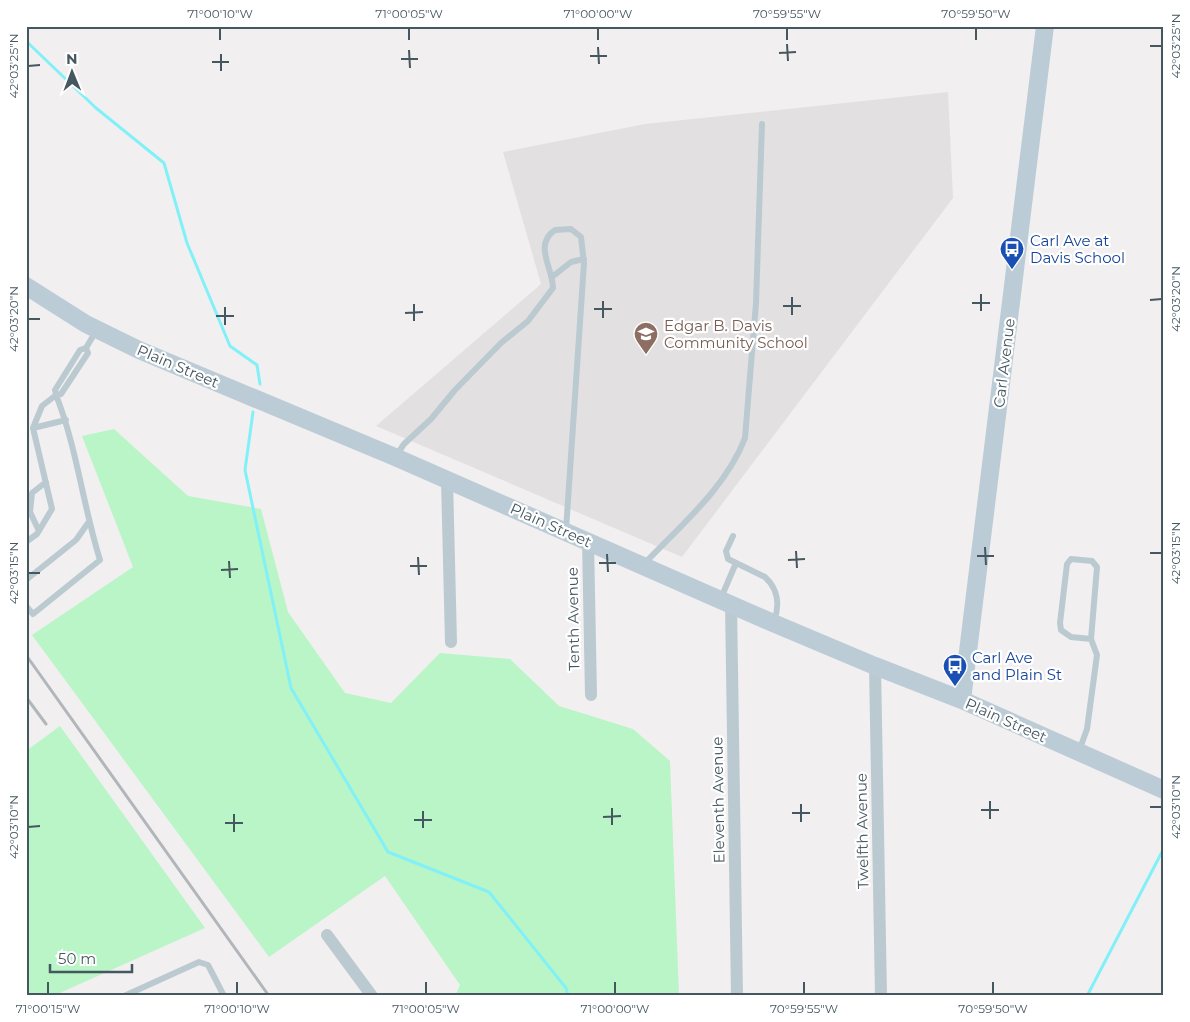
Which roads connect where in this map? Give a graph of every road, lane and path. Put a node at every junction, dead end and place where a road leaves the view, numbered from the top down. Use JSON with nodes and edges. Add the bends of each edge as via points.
{"nodes":[{"id":1,"x":1045,"y":26,"type":"edge"},
{"id":2,"x":762,"y":124,"type":"dead end"},
{"id":3,"x":584,"y":259,"type":"junction"},
{"id":4,"x":552,"y":277,"type":"junction"},
{"id":5,"x":26,"y":286,"type":"edge"},
{"id":6,"x":97,"y":330,"type":"junction"},
{"id":7,"x":56,"y":396,"type":"junction"},
{"id":8,"x":66,"y":420,"type":"junction"},
{"id":9,"x":33,"y":428,"type":"junction"},
{"id":10,"x":395,"y":457,"type":"junction"},
{"id":11,"x":448,"y":480,"type":"junction"},
{"id":12,"x":46,"y":482,"type":"junction"},
{"id":13,"x":88,"y":523,"type":"junction"},
{"id":14,"x":39,"y":531,"type":"junction"},
{"id":15,"x":565,"y":531,"type":"junction"},
{"id":16,"x":733,"y":536,"type":"dead end"},
{"id":17,"x":588,"y":541,"type":"junction"},
{"id":18,"x":26,"y":542,"type":"edge"},
{"id":19,"x":736,"y":563,"type":"junction"},
{"id":20,"x":643,"y":564,"type":"junction"},
{"id":21,"x":26,"y":580,"type":"edge"},
{"id":22,"x":726,"y":600,"type":"junction"},
{"id":23,"x":26,"y":606,"type":"edge"},
{"id":24,"x":774,"y":623,"type":"junction"},
{"id":25,"x":1091,"y":638,"type":"junction"},
{"id":26,"x":451,"y":642,"type":"dead end"},
{"id":27,"x":875,"y":666,"type":"junction"},
{"id":28,"x":591,"y":696,"type":"dead end"},
{"id":29,"x":962,"y":700,"type":"junction"},
{"id":30,"x":1079,"y":752,"type":"junction"},
{"id":31,"x":1164,"y":790,"type":"edge"},
{"id":32,"x":327,"y":935,"type":"dead end"},
{"id":33,"x":124,"y":996,"type":"edge"},
{"id":34,"x":224,"y":996,"type":"edge"},
{"id":35,"x":372,"y":996,"type":"edge"},
{"id":36,"x":737,"y":996,"type":"edge"},
{"id":37,"x":881,"y":996,"type":"edge"}],
"edges":[{"from":1,"to":29,"type":"main road","name":"Carl Avenue"},
{"from":2,"to":20,"type":"lane","via":[[756,303],[745,438],[737,458],[712,491]]},
{"from":3,"to":4,"type":"lane","via":[[571,262]]},
{"from":3,"to":4,"type":"lane","via":[[579,234],[566,228],[555,230],[545,244],[546,261]]},
{"from":3,"to":15,"type":"lane"},
{"from":4,"to":10,"type":"lane","via":[[552,291],[528,320],[455,390]]},
{"from":5,"to":6,"type":"main road","name":"Plain Street"},
{"from":6,"to":7,"type":"lane","via":[[55,390]]},
{"from":6,"to":10,"type":"main road","name":"Plain Street"},
{"from":7,"to":8,"type":"lane"},
{"from":7,"to":9,"type":"lane","via":[[42,406]]},
{"from":8,"to":9,"type":"lane"},
{"from":8,"to":13,"type":"lane"},
{"from":9,"to":12,"type":"lane"},
{"from":10,"to":11,"type":"main road","name":"Plain Street"},
{"from":11,"to":15,"type":"main road","name":"Plain Street"},
{"from":11,"to":26,"type":"street"},
{"from":12,"to":14,"type":"lane","via":[[52,508]]},
{"from":12,"to":14,"type":"lane","via":[[32,493],[30,512]]},
{"from":13,"to":21,"type":"lane","via":[[76,540]]},
{"from":13,"to":23,"type":"lane","via":[[100,560],[33,614]]},
{"from":14,"to":18,"type":"lane"},
{"from":15,"to":17,"type":"main road","name":"Plain Street"},
{"from":16,"to":19,"type":"lane","via":[[726,555]]},
{"from":17,"to":20,"type":"main road","name":"Plain Street"},
{"from":17,"to":28,"type":"street","name":"Tenth Avenue"},
{"from":19,"to":22,"type":"lane"},
{"from":19,"to":24,"type":"lane","via":[[770,582],[778,604]]},
{"from":20,"to":22,"type":"main road","name":"Plain Street"},
{"from":22,"to":24,"type":"main road","name":"Plain Street"},
{"from":22,"to":36,"type":"street","name":"Eleventh Avenue"},
{"from":24,"to":27,"type":"main road","name":"Plain Street"},
{"from":25,"to":25,"type":"lane","via":[[1097,567],[1092,560],[1071,559],[1067,564],[1060,623],[1062,630],[1071,636]]},
{"from":25,"to":30,"type":"lane","via":[[1097,655],[1087,729]]},
{"from":27,"to":29,"type":"main road","name":"Plain Street"},
{"from":27,"to":37,"type":"street","name":"Twelfth Avenue"},
{"from":29,"to":30,"type":"main road","name":"Plain Street"},
{"from":30,"to":31,"type":"main road","name":"Plain Street"},
{"from":32,"to":35,"type":"street"},
{"from":33,"to":34,"type":"lane","via":[[199,962],[208,965]]}]}
